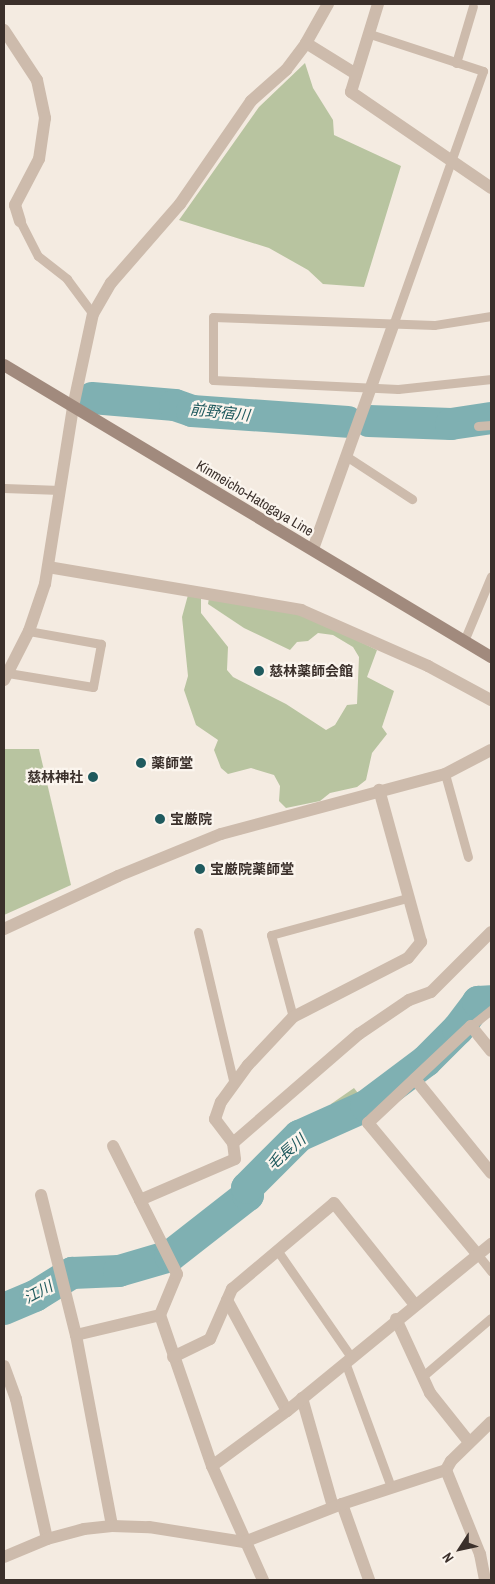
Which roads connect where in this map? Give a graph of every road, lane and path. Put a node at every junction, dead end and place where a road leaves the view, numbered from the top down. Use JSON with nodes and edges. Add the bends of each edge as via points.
{"nodes":[{"id":1,"x":328,"y":4,"type":"edge"},
{"id":2,"x":378,"y":4,"type":"edge"},
{"id":3,"x":473,"y":6,"type":"dead end"},
{"id":4,"x":4,"y":30,"type":"edge"},
{"id":5,"x":370,"y":34,"type":"junction"},
{"id":6,"x":306,"y":43,"type":"junction"},
{"id":7,"x":456,"y":63,"type":"junction"},
{"id":8,"x":356,"y":74,"type":"junction"},
{"id":9,"x":451,"y":162,"type":"junction"},
{"id":10,"x":491,"y":188,"type":"edge"},
{"id":11,"x":20,"y":221,"type":"joint"},
{"id":12,"x":93,"y":314,"type":"junction"},
{"id":13,"x":491,"y":316,"type":"edge"},
{"id":14,"x":394,"y":325,"type":"junction"},
{"id":15,"x":4,"y":365,"type":"edge"},
{"id":16,"x":491,"y":379,"type":"edge"},
{"id":17,"x":373,"y":388,"type":"junction"},
{"id":18,"x":73,"y":407,"type":"junction"},
{"id":19,"x":491,"y":425,"type":"edge"},
{"id":20,"x":478,"y":426,"type":"dead end"},
{"id":21,"x":346,"y":456,"type":"junction"},
{"id":22,"x":4,"y":488,"type":"edge"},
{"id":23,"x":60,"y":490,"type":"junction"},
{"id":24,"x":412,"y":499,"type":"dead end"},
{"id":25,"x":313,"y":549,"type":"junction"},
{"id":26,"x":48,"y":567,"type":"junction"},
{"id":27,"x":491,"y":576,"type":"edge"},
{"id":28,"x":28,"y":631,"type":"junction"},
{"id":29,"x":464,"y":641,"type":"junction"},
{"id":30,"x":491,"y":657,"type":"edge"},
{"id":31,"x":6,"y":676,"type":"edge"},
{"id":32,"x":491,"y":700,"type":"edge"},
{"id":33,"x":491,"y":750,"type":"edge"},
{"id":34,"x":445,"y":774,"type":"junction"},
{"id":35,"x":378,"y":790,"type":"junction"},
{"id":36,"x":468,"y":856,"type":"dead end"},
{"id":37,"x":408,"y":898,"type":"junction"},
{"id":38,"x":4,"y":929,"type":"edge"},
{"id":39,"x":198,"y":932,"type":"dead end"},
{"id":40,"x":491,"y":932,"type":"edge"},
{"id":41,"x":491,"y":1010,"type":"edge"},
{"id":42,"x":293,"y":1018,"type":"junction"},
{"id":43,"x":471,"y":1026,"type":"junction"},
{"id":44,"x":491,"y":1051,"type":"edge"},
{"id":45,"x":415,"y":1079,"type":"junction"},
{"id":46,"x":234,"y":1084,"type":"junction"},
{"id":47,"x":232,"y":1143,"type":"junction"},
{"id":48,"x":113,"y":1146,"type":"dead end"},
{"id":49,"x":491,"y":1173,"type":"edge"},
{"id":50,"x":41,"y":1195,"type":"dead end"},
{"id":51,"x":140,"y":1200,"type":"junction"},
{"id":52,"x":491,"y":1244,"type":"edge"},
{"id":53,"x":277,"y":1250,"type":"junction"},
{"id":54,"x":478,"y":1255,"type":"junction"},
{"id":55,"x":491,"y":1271,"type":"edge"},
{"id":56,"x":226,"y":1300,"type":"junction"},
{"id":57,"x":415,"y":1305,"type":"junction"},
{"id":58,"x":160,"y":1315,"type":"junction"},
{"id":59,"x":491,"y":1318,"type":"edge"},
{"id":60,"x":396,"y":1319,"type":"junction"},
{"id":61,"x":76,"y":1335,"type":"junction"},
{"id":62,"x":173,"y":1357,"type":"junction"},
{"id":63,"x":348,"y":1360,"type":"junction"},
{"id":64,"x":4,"y":1366,"type":"edge"},
{"id":65,"x":423,"y":1376,"type":"junction"},
{"id":66,"x":302,"y":1398,"type":"junction"},
{"id":67,"x":287,"y":1411,"type":"junction"},
{"id":68,"x":491,"y":1422,"type":"edge"},
{"id":69,"x":470,"y":1442,"type":"junction"},
{"id":70,"x":212,"y":1466,"type":"junction"},
{"id":71,"x":446,"y":1470,"type":"junction"},
{"id":72,"x":391,"y":1487,"type":"junction"},
{"id":73,"x":337,"y":1505,"type":"junction"},
{"id":74,"x":112,"y":1526,"type":"junction"},
{"id":75,"x":46,"y":1539,"type":"junction"},
{"id":76,"x":244,"y":1542,"type":"junction"},
{"id":77,"x":4,"y":1557,"type":"edge"},
{"id":78,"x":262,"y":1580,"type":"edge"},
{"id":79,"x":369,"y":1580,"type":"edge"},
{"id":80,"x":485,"y":1580,"type":"edge"}],
"edges":[{"from":1,"to":6,"type":"street"},
{"from":2,"to":5,"type":"street"},
{"from":3,"to":7,"type":"lane"},
{"from":4,"to":11,"type":"street","via":[[37,80],[45,118],[39,159],[15,205]]},
{"from":5,"to":7,"type":"lane"},
{"from":5,"to":8,"type":"street"},
{"from":6,"to":8,"type":"street"},
{"from":6,"to":12,"type":"street","via":[[286,70],[251,100],[180,204],[111,283]]},
{"from":7,"to":9,"type":"lane","via":[[483,71]]},
{"from":8,"to":9,"type":"street","via":[[351,92]]},
{"from":9,"to":10,"type":"street"},
{"from":9,"to":14,"type":"lane"},
{"from":11,"to":12,"type":"lane","via":[[38,256],[67,279]]},
{"from":12,"to":18,"type":"street"},
{"from":13,"to":14,"type":"lane","via":[[434,325]]},
{"from":14,"to":17,"type":"street"},
{"from":14,"to":17,"type":"lane","via":[[213,317],[213,380]]},
{"from":15,"to":18,"type":"main road","name":"Kinmeicho-Hatogaya Line"},
{"from":16,"to":17,"type":"lane","via":[[398,389]]},
{"from":17,"to":21,"type":"street"},
{"from":18,"to":23,"type":"street"},
{"from":18,"to":25,"type":"main road","name":"Kinmeicho-Hatogaya Line"},
{"from":19,"to":20,"type":"lane"},
{"from":21,"to":24,"type":"lane"},
{"from":21,"to":25,"type":"street"},
{"from":22,"to":23,"type":"lane"},
{"from":23,"to":26,"type":"street"},
{"from":25,"to":29,"type":"main road","name":"Kinmeicho-Hatogaya Line"},
{"from":26,"to":28,"type":"street"},
{"from":26,"to":32,"type":"street","via":[[301,610],[428,666]]},
{"from":27,"to":29,"type":"lane"},
{"from":28,"to":31,"type":"street"},
{"from":28,"to":31,"type":"lane","via":[[101,644],[93,688]]},
{"from":29,"to":30,"type":"main road","name":"Kinmeicho-Hatogaya Line"},
{"from":33,"to":34,"type":"street"},
{"from":34,"to":35,"type":"street"},
{"from":34,"to":36,"type":"lane"},
{"from":35,"to":37,"type":"street"},
{"from":35,"to":38,"type":"street","via":[[221,834],[118,876]]},
{"from":37,"to":42,"type":"street","via":[[421,942],[408,958]]},
{"from":37,"to":42,"type":"lane","via":[[271,935]]},
{"from":39,"to":46,"type":"lane"},
{"from":40,"to":47,"type":"street","via":[[431,992],[409,1000],[359,1034]]},
{"from":41,"to":43,"type":"lane"},
{"from":42,"to":46,"type":"street"},
{"from":43,"to":44,"type":"street"},
{"from":43,"to":45,"type":"street"},
{"from":45,"to":49,"type":"street"},
{"from":45,"to":54,"type":"street","via":[[368,1123]]},
{"from":46,"to":47,"type":"street","via":[[221,1102],[215,1119]]},
{"from":47,"to":51,"type":"street","via":[[235,1159]]},
{"from":48,"to":51,"type":"street"},
{"from":50,"to":61,"type":"street"},
{"from":51,"to":58,"type":"street","via":[[177,1274]]},
{"from":52,"to":54,"type":"street"},
{"from":53,"to":56,"type":"street","via":[[232,1289]]},
{"from":53,"to":57,"type":"street","via":[[334,1203]]},
{"from":53,"to":63,"type":"lane"},
{"from":54,"to":55,"type":"lane"},
{"from":54,"to":57,"type":"street"},
{"from":56,"to":62,"type":"street","via":[[210,1339]]},
{"from":56,"to":67,"type":"street"},
{"from":57,"to":60,"type":"street"},
{"from":58,"to":61,"type":"street"},
{"from":58,"to":62,"type":"street"},
{"from":59,"to":65,"type":"lane"},
{"from":60,"to":63,"type":"street"},
{"from":60,"to":65,"type":"street"},
{"from":61,"to":74,"type":"street"},
{"from":62,"to":70,"type":"street"},
{"from":63,"to":66,"type":"street"},
{"from":63,"to":72,"type":"lane"},
{"from":64,"to":75,"type":"street","via":[[16,1399]]},
{"from":65,"to":69,"type":"street","via":[[430,1393]]},
{"from":66,"to":67,"type":"street"},
{"from":66,"to":73,"type":"street"},
{"from":67,"to":70,"type":"street"},
{"from":68,"to":69,"type":"street"},
{"from":69,"to":71,"type":"street"},
{"from":70,"to":76,"type":"street"},
{"from":71,"to":72,"type":"street"},
{"from":71,"to":80,"type":"street","via":[[480,1554]]},
{"from":72,"to":73,"type":"street"},
{"from":73,"to":76,"type":"street"},
{"from":73,"to":79,"type":"street"},
{"from":74,"to":75,"type":"street"},
{"from":74,"to":76,"type":"street","via":[[149,1527]]},
{"from":75,"to":77,"type":"street"},
{"from":76,"to":78,"type":"street"}]}
